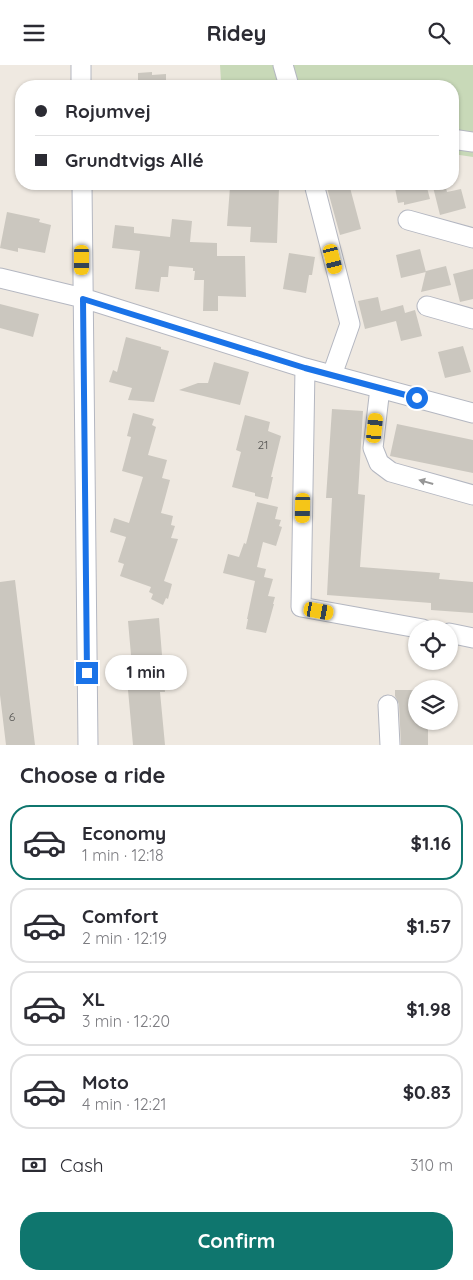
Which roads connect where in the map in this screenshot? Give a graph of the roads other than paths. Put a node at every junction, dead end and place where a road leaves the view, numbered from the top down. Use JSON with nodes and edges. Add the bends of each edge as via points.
{"nodes":[{"id":1,"x":81,"y":65,"type":"edge"},
{"id":2,"x":283,"y":65,"type":"edge"},
{"id":3,"x":81,"y":80,"type":"edge"},
{"id":4,"x":287,"y":80,"type":"edge"},
{"id":5,"x":459,"y":140,"type":"edge"},
{"id":6,"x":473,"y":141,"type":"edge"},
{"id":7,"x":82,"y":190,"type":"edge"},
{"id":8,"x":316,"y":190,"type":"edge"},
{"id":9,"x":408,"y":220,"type":"dead end"},
{"id":10,"x":473,"y":238,"type":"edge"},
{"id":11,"x":0,"y":278,"type":"edge"},
{"id":12,"x":83,"y":299,"type":"junction"},
{"id":13,"x":427,"y":306,"type":"dead end"},
{"id":14,"x":473,"y":319,"type":"edge"},
{"id":15,"x":305,"y":368,"type":"junction"},
{"id":16,"x":332,"y":375,"type":"junction"},
{"id":17,"x":380,"y":389,"type":"junction"},
{"id":18,"x":473,"y":413,"type":"edge"},
{"id":19,"x":473,"y":495,"type":"edge"},
{"id":20,"x":408,"y":626,"type":"edge"},
{"id":21,"x":458,"y":634,"type":"edge"},
{"id":22,"x":473,"y":637,"type":"edge"},
{"id":23,"x":388,"y":705,"type":"dead end"},
{"id":24,"x":88,"y":745,"type":"edge"},
{"id":25,"x":390,"y":745,"type":"edge"}],
"edges":[{"from":1,"to":3,"type":"street"},
{"from":2,"to":4,"type":"street"},
{"from":5,"to":6,"type":"street"},
{"from":7,"to":12,"type":"street"},
{"from":8,"to":16,"type":"street","via":[[350,324]]},
{"from":9,"to":10,"type":"street"},
{"from":11,"to":12,"type":"street"},
{"from":12,"to":15,"type":"street"},
{"from":12,"to":24,"type":"street"},
{"from":13,"to":14,"type":"street"},
{"from":15,"to":16,"type":"street"},
{"from":15,"to":20,"type":"street","via":[[301,607]]},
{"from":16,"to":17,"type":"street"},
{"from":17,"to":18,"type":"street"},
{"from":19,"to":17,"type":"street","one_way":true,"via":[[391,472],[379,463],[373,448]]},
{"from":21,"to":22,"type":"street"},
{"from":23,"to":25,"type":"street"}]}
